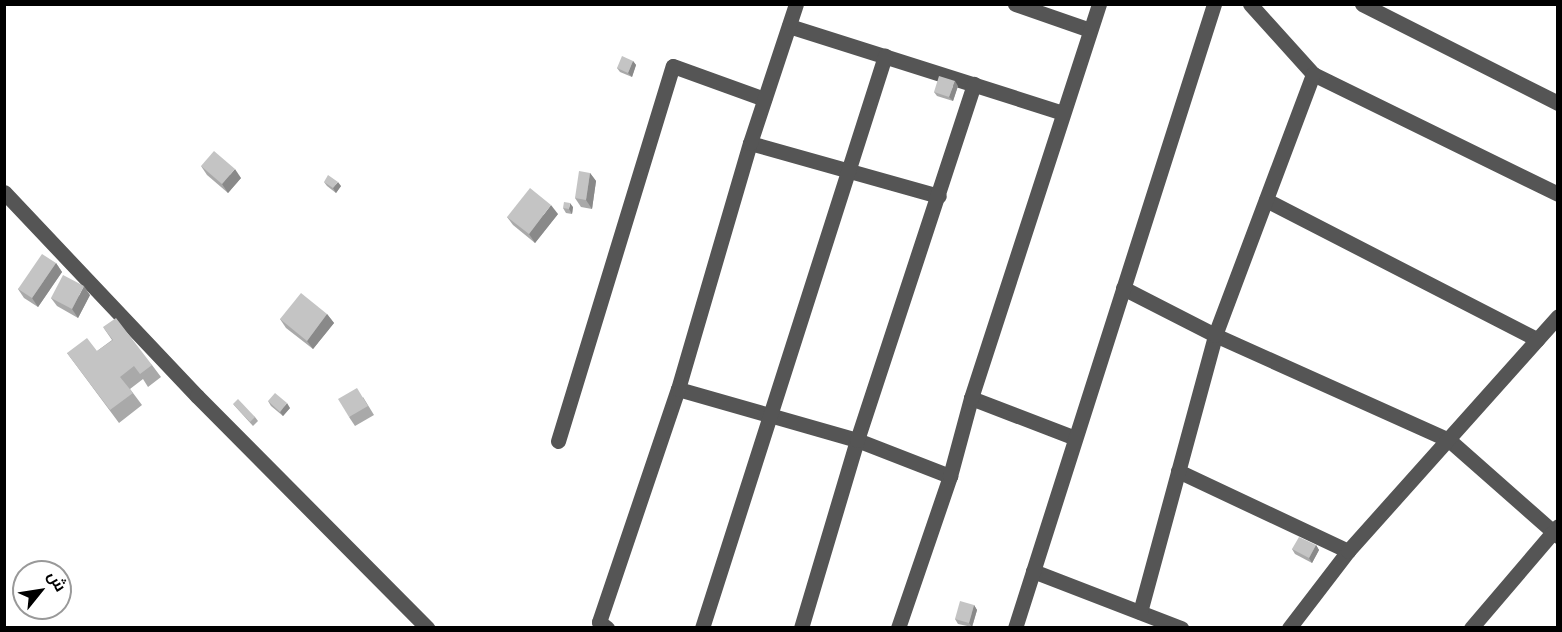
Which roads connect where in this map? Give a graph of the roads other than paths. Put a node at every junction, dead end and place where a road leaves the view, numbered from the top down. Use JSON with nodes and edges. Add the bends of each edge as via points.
{"nodes":[{"id":1,"x":796,"y":4,"type":"edge"},
{"id":2,"x":1016,"y":4,"type":"edge"},
{"id":3,"x":1099,"y":4,"type":"edge"},
{"id":4,"x":1214,"y":4,"type":"edge"},
{"id":5,"x":1250,"y":4,"type":"edge"},
{"id":6,"x":1362,"y":4,"type":"edge"},
{"id":7,"x":789,"y":26,"type":"junction"},
{"id":8,"x":1090,"y":30,"type":"junction"},
{"id":9,"x":885,"y":56,"type":"junction"},
{"id":10,"x":1313,"y":74,"type":"junction"},
{"id":11,"x":974,"y":84,"type":"junction"},
{"id":12,"x":764,"y":99,"type":"junction"},
{"id":13,"x":1557,"y":103,"type":"edge"},
{"id":14,"x":1063,"y":113,"type":"junction"},
{"id":15,"x":750,"y":143,"type":"junction"},
{"id":16,"x":849,"y":169,"type":"junction"},
{"id":17,"x":4,"y":192,"type":"edge"},
{"id":18,"x":1557,"y":194,"type":"edge"},
{"id":19,"x":939,"y":196,"type":"junction"},
{"id":20,"x":1266,"y":200,"type":"junction"},
{"id":21,"x":1123,"y":288,"type":"junction"},
{"id":22,"x":1557,"y":316,"type":"edge"},
{"id":23,"x":1215,"y":334,"type":"junction"},
{"id":24,"x":1537,"y":339,"type":"junction"},
{"id":25,"x":678,"y":389,"type":"junction"},
{"id":26,"x":971,"y":398,"type":"junction"},
{"id":27,"x":770,"y":417,"type":"junction"},
{"id":28,"x":1075,"y":438,"type":"junction"},
{"id":29,"x":857,"y":440,"type":"junction"},
{"id":30,"x":1449,"y":440,"type":"junction"},
{"id":31,"x":558,"y":441,"type":"dead end"},
{"id":32,"x":1178,"y":471,"type":"junction"},
{"id":33,"x":950,"y":476,"type":"junction"},
{"id":34,"x":1556,"y":531,"type":"edge"},
{"id":35,"x":1348,"y":551,"type":"junction"},
{"id":36,"x":1033,"y":571,"type":"junction"},
{"id":37,"x":1140,"y":612,"type":"junction"},
{"id":38,"x":427,"y":627,"type":"edge"},
{"id":39,"x":607,"y":627,"type":"edge"},
{"id":40,"x":702,"y":627,"type":"edge"},
{"id":41,"x":801,"y":627,"type":"edge"},
{"id":42,"x":898,"y":627,"type":"edge"},
{"id":43,"x":1015,"y":627,"type":"edge"},
{"id":44,"x":1181,"y":627,"type":"edge"},
{"id":45,"x":1289,"y":627,"type":"edge"},
{"id":46,"x":1471,"y":627,"type":"edge"}],
"edges":[{"from":1,"to":7,"type":"street"},
{"from":2,"to":8,"type":"street"},
{"from":3,"to":8,"type":"street"},
{"from":4,"to":21,"type":"street"},
{"from":5,"to":10,"type":"street"},
{"from":6,"to":13,"type":"street"},
{"from":7,"to":9,"type":"street"},
{"from":7,"to":12,"type":"street"},
{"from":8,"to":14,"type":"street"},
{"from":9,"to":11,"type":"street"},
{"from":9,"to":16,"type":"street"},
{"from":10,"to":18,"type":"street"},
{"from":10,"to":20,"type":"street"},
{"from":11,"to":14,"type":"street"},
{"from":11,"to":19,"type":"street"},
{"from":12,"to":15,"type":"street"},
{"from":12,"to":31,"type":"street","via":[[673,66]]},
{"from":14,"to":26,"type":"street"},
{"from":15,"to":16,"type":"street"},
{"from":15,"to":25,"type":"street"},
{"from":16,"to":19,"type":"street"},
{"from":16,"to":27,"type":"street"},
{"from":17,"to":38,"type":"street","via":[[196,396]]},
{"from":19,"to":29,"type":"street"},
{"from":20,"to":23,"type":"street"},
{"from":20,"to":24,"type":"street"},
{"from":21,"to":23,"type":"street"},
{"from":21,"to":28,"type":"street"},
{"from":22,"to":24,"type":"street"},
{"from":23,"to":30,"type":"street"},
{"from":23,"to":32,"type":"street"},
{"from":24,"to":30,"type":"street"},
{"from":25,"to":27,"type":"street"},
{"from":25,"to":39,"type":"street","via":[[599,622]]},
{"from":26,"to":28,"type":"street"},
{"from":26,"to":33,"type":"street"},
{"from":27,"to":29,"type":"street"},
{"from":27,"to":40,"type":"street"},
{"from":28,"to":36,"type":"street"},
{"from":29,"to":33,"type":"street"},
{"from":29,"to":41,"type":"street"},
{"from":30,"to":34,"type":"street"},
{"from":30,"to":35,"type":"street"},
{"from":32,"to":35,"type":"street"},
{"from":32,"to":37,"type":"street"},
{"from":33,"to":42,"type":"street"},
{"from":34,"to":46,"type":"street"},
{"from":35,"to":45,"type":"street"},
{"from":36,"to":37,"type":"street"},
{"from":36,"to":43,"type":"street"},
{"from":37,"to":44,"type":"street"}]}
